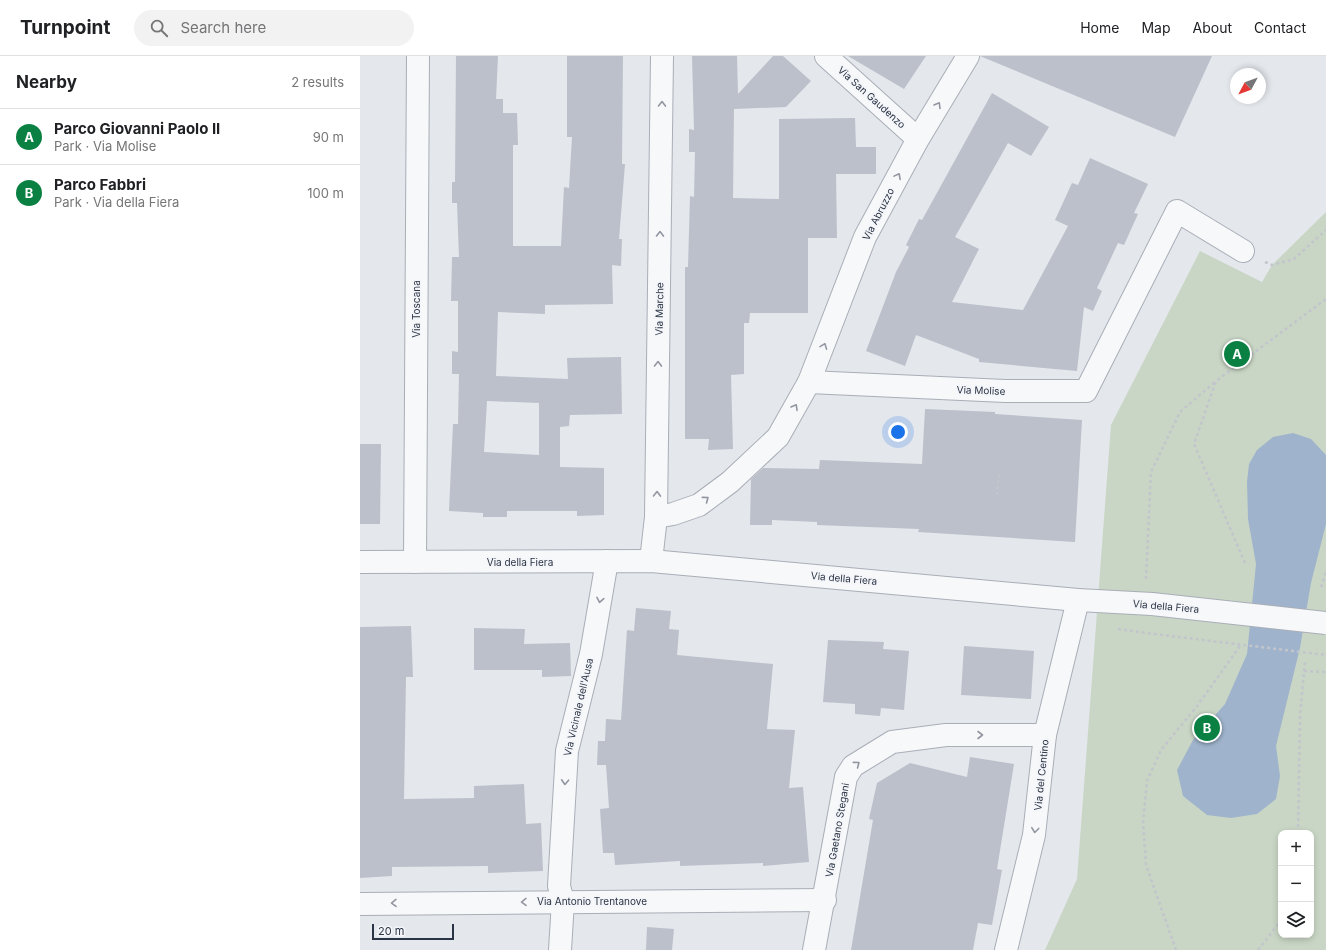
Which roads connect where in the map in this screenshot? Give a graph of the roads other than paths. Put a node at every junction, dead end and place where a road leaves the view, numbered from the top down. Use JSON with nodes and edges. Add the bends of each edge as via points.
{"nodes":[{"id":1,"x":418,"y":56,"type":"edge"},
{"id":2,"x":662,"y":56,"type":"edge"},
{"id":3,"x":826,"y":56,"type":"edge"},
{"id":4,"x":968,"y":56,"type":"edge"},
{"id":5,"x":918,"y":139,"type":"junction"},
{"id":6,"x":1242,"y":250,"type":"road end"},
{"id":7,"x":810,"y":382,"type":"junction"},
{"id":8,"x":656,"y":517,"type":"junction"},
{"id":9,"x":607,"y":561,"type":"junction"},
{"id":10,"x":651,"y":561,"type":"junction"},
{"id":11,"x":360,"y":562,"type":"edge"},
{"id":12,"x":415,"y":562,"type":"junction"},
{"id":13,"x":1078,"y":600,"type":"junction"},
{"id":14,"x":1326,"y":623,"type":"edge"},
{"id":15,"x":1045,"y":735,"type":"junction"},
{"id":16,"x":824,"y":900,"type":"junction"},
{"id":17,"x":563,"y":901,"type":"junction"},
{"id":18,"x":360,"y":904,"type":"edge"},
{"id":19,"x":560,"y":950,"type":"edge"},
{"id":20,"x":814,"y":950,"type":"edge"},
{"id":21,"x":1006,"y":950,"type":"edge"}],
"edges":[{"from":1,"to":12,"type":"street","name":"Via Toscana"},
{"from":8,"to":2,"type":"street","name":"Via Marche","one_way":true},
{"from":3,"to":5,"type":"street","name":"Via San Gaudenzo"},
{"from":5,"to":4,"type":"street","name":"Via Abruzzo","one_way":true},
{"from":7,"to":5,"type":"street","name":"Via Abruzzo","one_way":true,"via":[[866,237]]},
{"from":6,"to":7,"type":"street","name":"Via Molise","via":[[1178,211],[1086,391],[1005,391]]},
{"from":8,"to":7,"type":"street","one_way":true,"via":[[698,505],[730,482],[778,437]]},
{"from":8,"to":10,"type":"street","name":"Via Marche"},
{"from":9,"to":10,"type":"street","name":"Via della Fiera"},
{"from":9,"to":12,"type":"street","name":"Via della Fiera"},
{"from":9,"to":17,"type":"street","name":"Via Vicinale dell'Ausa","one_way":true,"via":[[590,654],[567,752],[559,886]]},
{"from":10,"to":13,"type":"street","name":"Via della Fiera"},
{"from":11,"to":12,"type":"street","name":"Via della Fiera"},
{"from":13,"to":14,"type":"street","name":"Via della Fiera","bridge":true,"via":[[1152,604]]},
{"from":13,"to":15,"type":"street","name":"Via del Centino"},
{"from":16,"to":15,"type":"street","name":"Via Gaetano Stegani","one_way":true,"via":[[846,777],[853,766],[892,742],[946,735]]},
{"from":15,"to":21,"type":"street","name":"Via del Centino","one_way":true,"via":[[1034,835]]},
{"from":16,"to":17,"type":"street","name":"Via Antonio Trentanove"},
{"from":16,"to":20,"type":"street","name":"Via Gaetano Stegani"},
{"from":17,"to":18,"type":"street","name":"Via Antonio Trentanove","one_way":true},
{"from":17,"to":19,"type":"street","name":"Via Vicinale dell'Ausa"}]}
